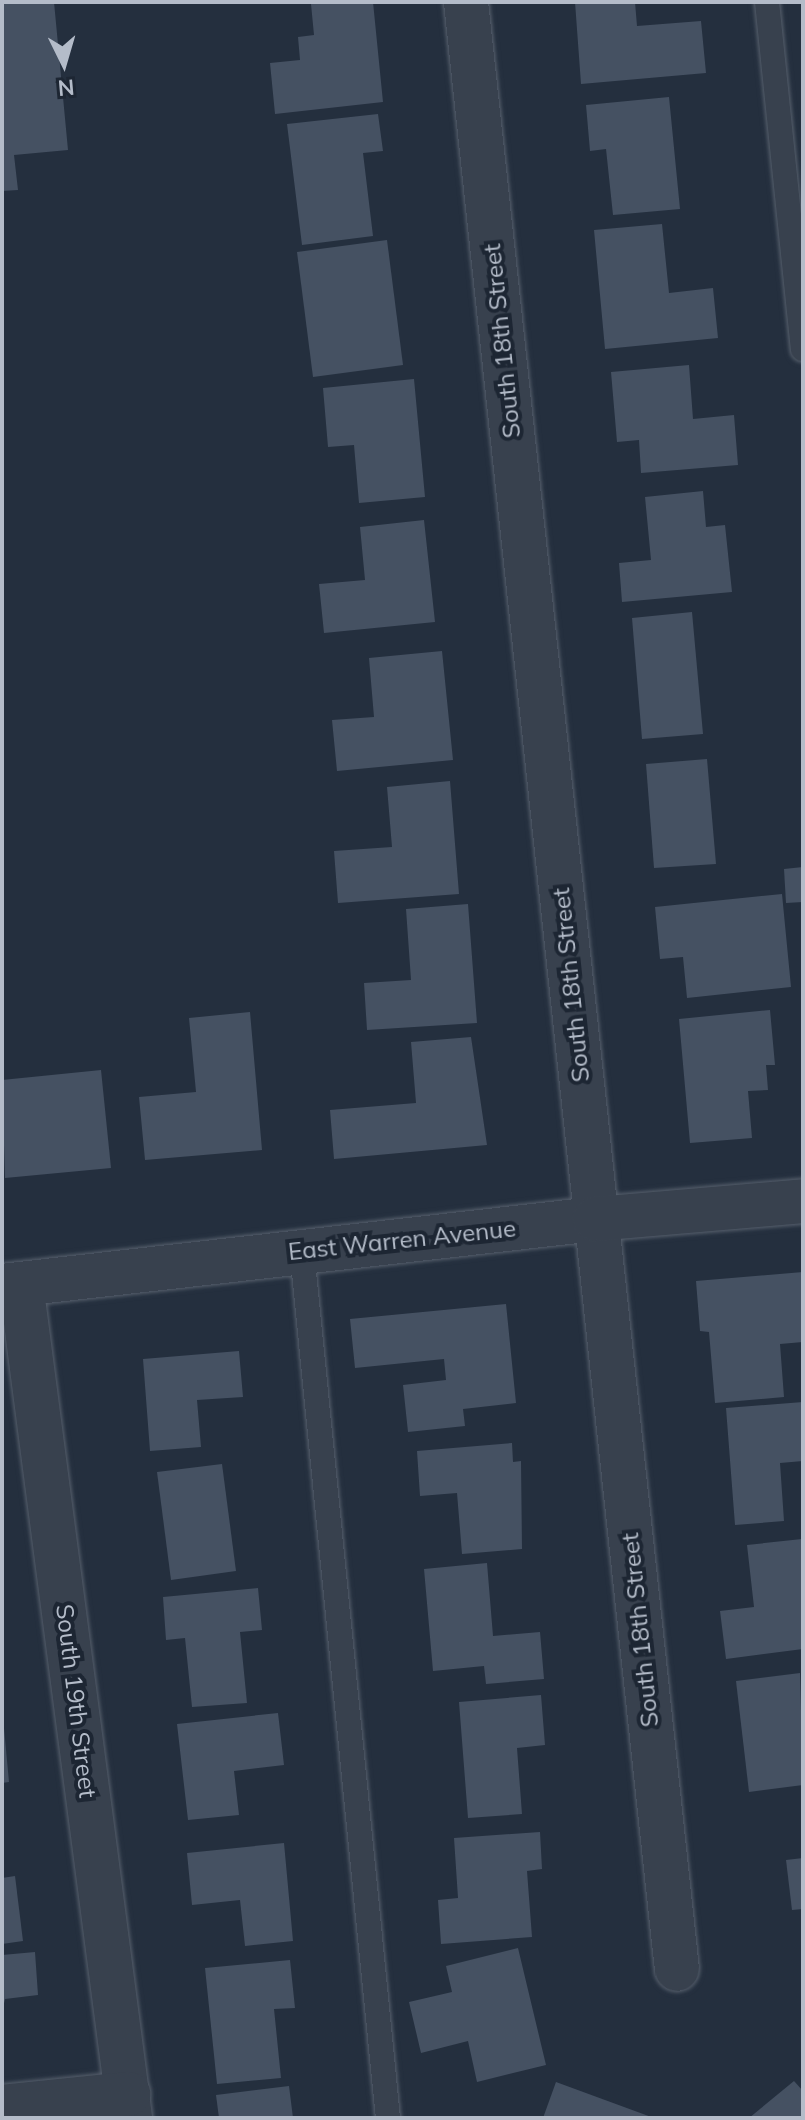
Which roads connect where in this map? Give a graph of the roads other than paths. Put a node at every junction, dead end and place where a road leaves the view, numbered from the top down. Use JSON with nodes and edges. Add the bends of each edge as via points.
{"nodes":[{"id":1,"x":466,"y":2,"type":"edge"},
{"id":2,"x":767,"y":2,"type":"edge"},
{"id":3,"x":803,"y":349,"type":"edge"},
{"id":4,"x":803,"y":1201,"type":"edge"},
{"id":5,"x":595,"y":1219,"type":"junction"},
{"id":6,"x":302,"y":1252,"type":"junction"},
{"id":7,"x":12,"y":1285,"type":"edge"},
{"id":8,"x":677,"y":1969,"type":"dead end"},
{"id":9,"x":129,"y":2106,"type":"edge"},
{"id":10,"x":2,"y":2107,"type":"edge"},
{"id":11,"x":388,"y":2118,"type":"edge"}],
"edges":[{"from":1,"to":5,"type":"street","name":"South 18th Street"},
{"from":2,"to":3,"type":"lane"},
{"from":4,"to":5,"type":"street","name":"East Warren Avenue"},
{"from":5,"to":6,"type":"street","name":"East Warren Avenue"},
{"from":5,"to":8,"type":"street","name":"South 18th Street"},
{"from":6,"to":7,"type":"street","name":"East Warren Avenue"},
{"from":6,"to":11,"type":"lane"},
{"from":7,"to":9,"type":"street","name":"South 19th Street"},
{"from":9,"to":10,"type":"street"}]}
